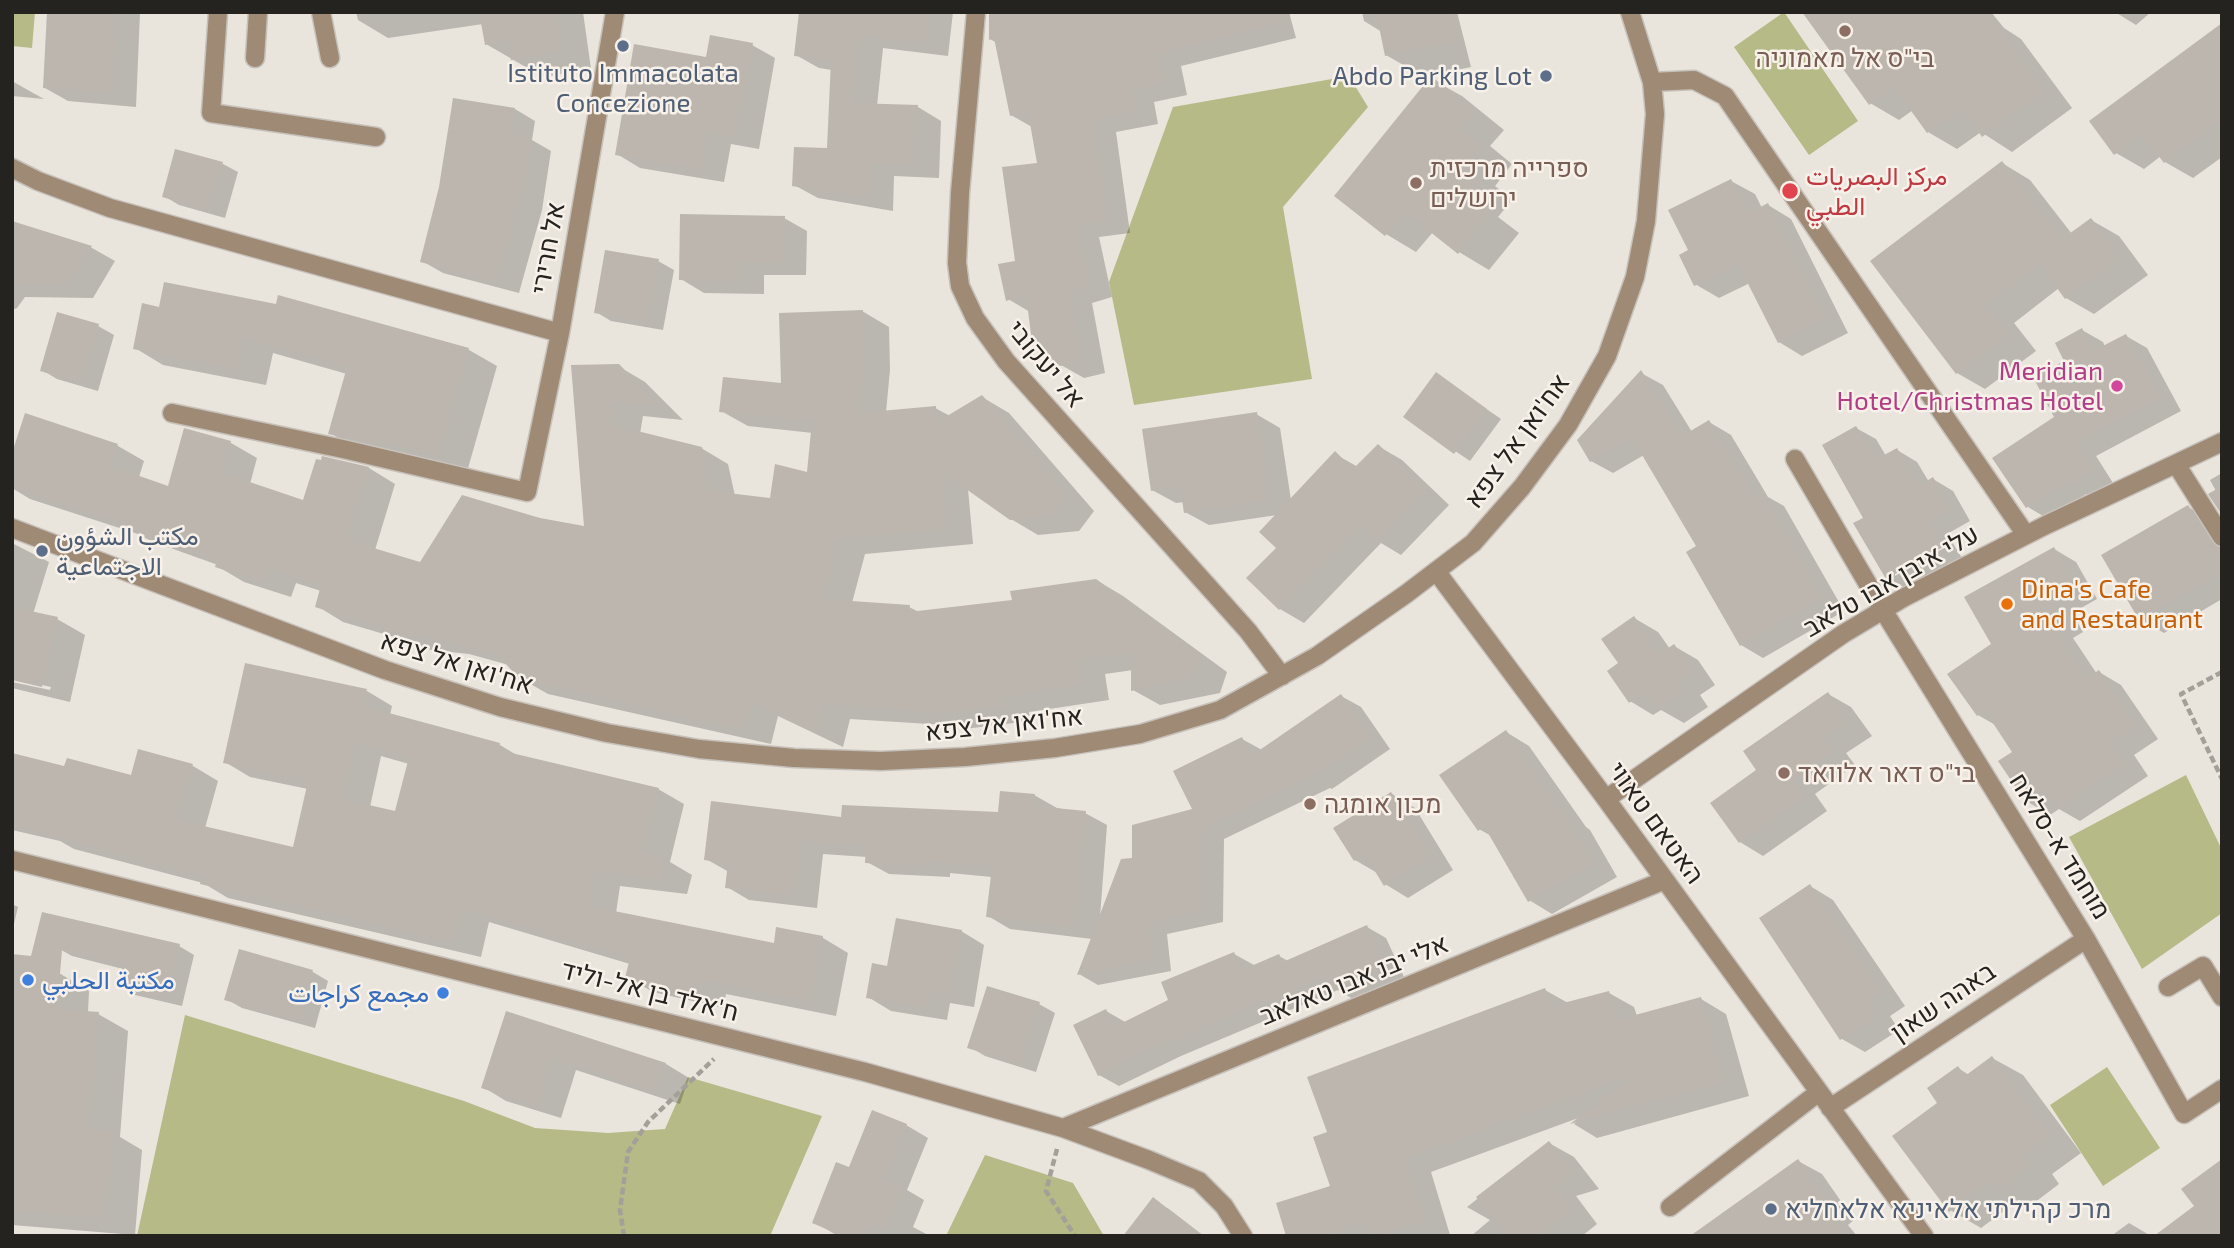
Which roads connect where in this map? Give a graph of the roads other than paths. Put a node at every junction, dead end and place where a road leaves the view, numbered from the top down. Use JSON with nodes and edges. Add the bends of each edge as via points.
{"nodes":[{"id":1,"x":218,"y":12,"type":"edge"},
{"id":2,"x":258,"y":12,"type":"edge"},
{"id":3,"x":321,"y":12,"type":"edge"},
{"id":4,"x":615,"y":12,"type":"edge"},
{"id":5,"x":976,"y":12,"type":"edge"},
{"id":6,"x":1630,"y":12,"type":"edge"},
{"id":7,"x":255,"y":58,"type":"dead end"},
{"id":8,"x":330,"y":58,"type":"dead end"},
{"id":9,"x":1652,"y":82,"type":"junction"},
{"id":10,"x":376,"y":137,"type":"dead end"},
{"id":11,"x":12,"y":168,"type":"edge"},
{"id":12,"x":560,"y":333,"type":"junction"},
{"id":13,"x":172,"y":413,"type":"dead end"},
{"id":14,"x":2222,"y":442,"type":"edge"},
{"id":15,"x":1795,"y":459,"type":"dead end"},
{"id":16,"x":2176,"y":464,"type":"junction"},
{"id":17,"x":12,"y":528,"type":"edge"},
{"id":18,"x":2026,"y":535,"type":"junction"},
{"id":19,"x":2222,"y":537,"type":"edge"},
{"id":20,"x":1436,"y":572,"type":"junction"},
{"id":21,"x":1883,"y":610,"type":"junction"},
{"id":22,"x":1282,"y":676,"type":"junction"},
{"id":23,"x":1606,"y":799,"type":"junction"},
{"id":24,"x":12,"y":860,"type":"edge"},
{"id":25,"x":1665,"y":880,"type":"junction"},
{"id":26,"x":2086,"y":939,"type":"junction"},
{"id":27,"x":2168,"y":987,"type":"dead end"},
{"id":28,"x":2222,"y":997,"type":"edge"},
{"id":29,"x":2222,"y":1089,"type":"edge"},
{"id":30,"x":1819,"y":1092,"type":"junction"},
{"id":31,"x":1830,"y":1108,"type":"junction"},
{"id":32,"x":1063,"y":1128,"type":"junction"},
{"id":33,"x":1670,"y":1208,"type":"dead end"},
{"id":34,"x":1243,"y":1236,"type":"edge"},
{"id":35,"x":1924,"y":1236,"type":"edge"}],
"edges":[{"from":1,"to":10,"type":"street","via":[[211,113]]},
{"from":2,"to":7,"type":"street"},
{"from":3,"to":8,"type":"street"},
{"from":4,"to":12,"type":"street","name":"אל חרירי"},
{"from":5,"to":22,"type":"street","name":"אל יעקובי","via":[[960,193],[960,286],[975,318],[1006,360],[1248,631]]},
{"from":6,"to":9,"type":"street","name":"אח'ואן אל צפא"},
{"from":9,"to":18,"type":"street","via":[[1694,80],[1725,96]]},
{"from":9,"to":20,"type":"street","name":"אח'ואן אל צפא","via":[[1655,114],[1646,221],[1635,277],[1607,356],[1568,425],[1522,487],[1473,543]]},
{"from":11,"to":12,"type":"street","via":[[110,208]]},
{"from":12,"to":13,"type":"street","name":"אל חרירי","via":[[527,492]]},
{"from":14,"to":16,"type":"street","name":"עלי איבן אבו טלאב"},
{"from":15,"to":21,"type":"street","name":"מוחמד א-סלאח"},
{"from":16,"to":18,"type":"street","name":"עלי איבן אבו טלאב"},
{"from":16,"to":19,"type":"street"},
{"from":17,"to":22,"type":"street","name":"אח'ואן אל צפא","via":[[385,670],[500,707],[699,749],[881,761],[1055,748],[1140,734],[1220,710]]},
{"from":18,"to":21,"type":"street","name":"עלי איבן אבו טלאב"},
{"from":20,"to":22,"type":"street","name":"אח'ואן אל צפא"},
{"from":20,"to":23,"type":"street","name":"האטאם טאווי"},
{"from":21,"to":23,"type":"street","name":"עלי איבן אבו טלאב"},
{"from":21,"to":26,"type":"street","name":"מוחמד א-סלאח"},
{"from":23,"to":25,"type":"street","name":"האטאם טאווי"},
{"from":24,"to":32,"type":"street","name":"ח'אלד בן אל-וליד","via":[[865,1072]]},
{"from":25,"to":30,"type":"street","name":"האטאם טאווי"},
{"from":25,"to":32,"type":"street","name":"אלי יבנ אבו טאלאב"},
{"from":26,"to":29,"type":"street","name":"מוחמד א-סלאח","via":[[2184,1114]]},
{"from":26,"to":31,"type":"street","name":"באהה שאון"},
{"from":27,"to":28,"type":"street","via":[[2203,966]]},
{"from":30,"to":31,"type":"street","name":"האטאם טאווי"},
{"from":30,"to":33,"type":"street"},
{"from":31,"to":35,"type":"street","name":"האטאם טאווי"},
{"from":32,"to":34,"type":"street","name":"ח'אלד בן אל-וליד","via":[[1199,1181],[1224,1206]]}]}
